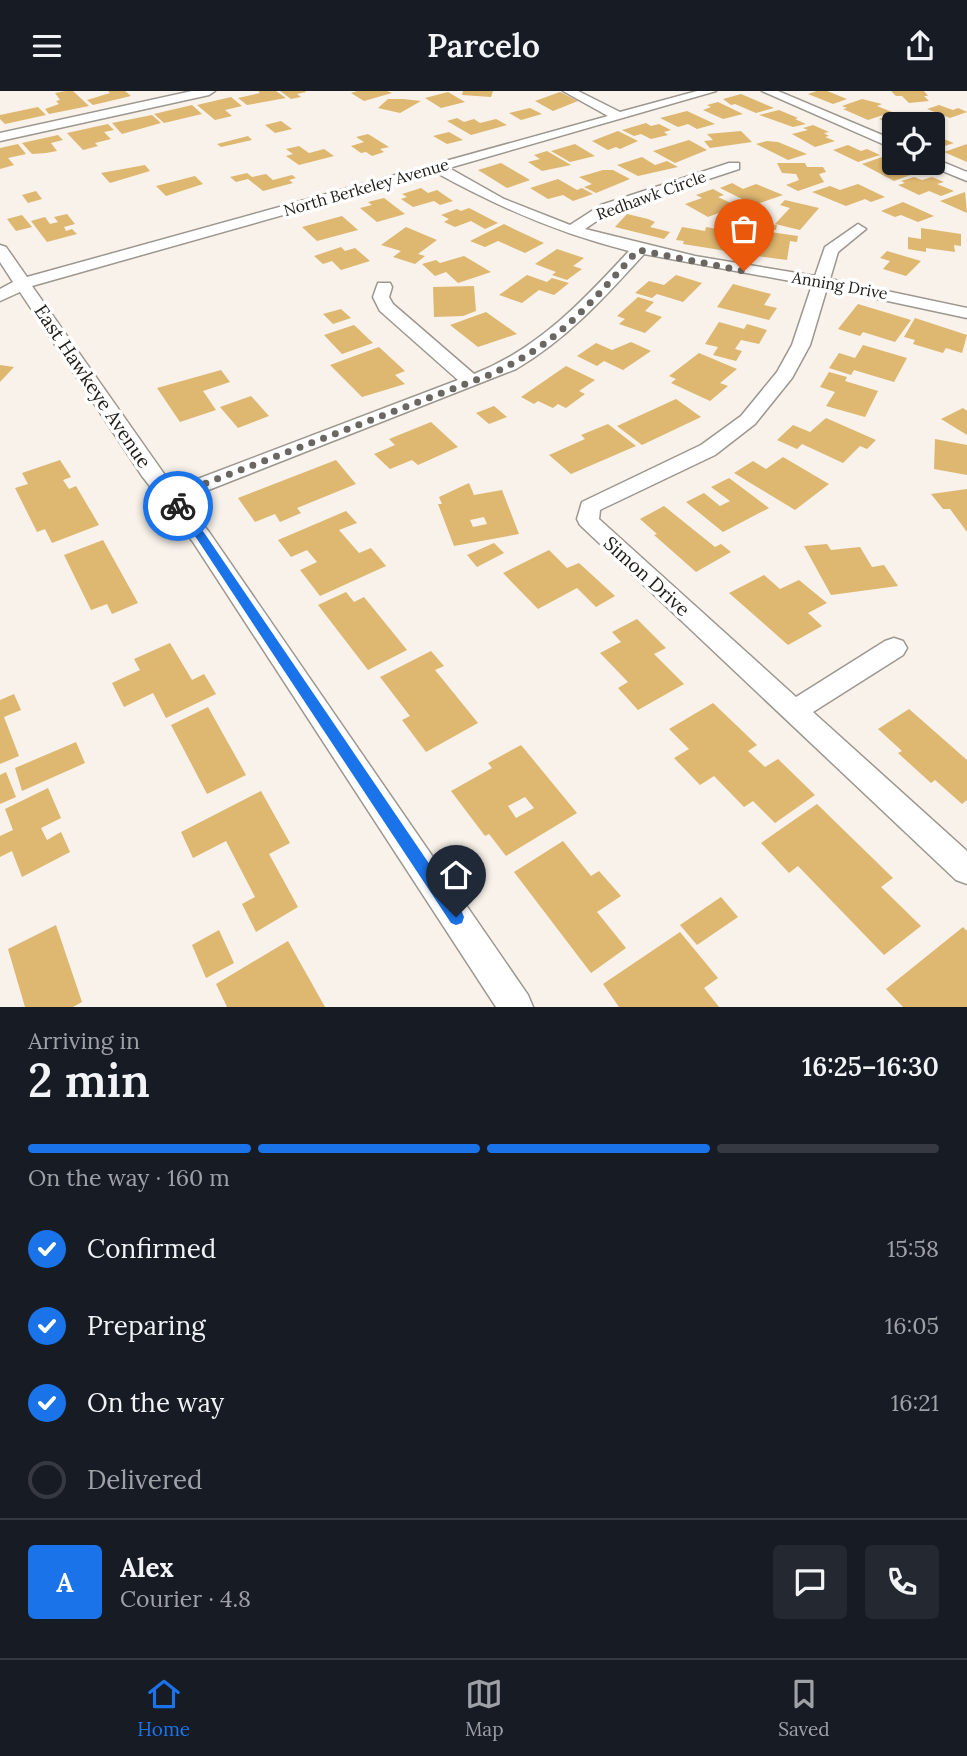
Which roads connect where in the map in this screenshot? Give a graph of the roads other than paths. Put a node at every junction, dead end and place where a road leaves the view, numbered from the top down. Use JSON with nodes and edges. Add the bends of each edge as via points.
{"nodes":[{"id":1,"x":209,"y":91,"type":"edge"},
{"id":2,"x":569,"y":91,"type":"edge"},
{"id":3,"x":768,"y":91,"type":"edge"},
{"id":4,"x":702,"y":92,"type":"edge"},
{"id":5,"x":618,"y":116,"type":"junction"},
{"id":6,"x":0,"y":137,"type":"edge"},
{"id":7,"x":882,"y":140,"type":"edge"},
{"id":8,"x":734,"y":166,"type":"dead end"},
{"id":9,"x":436,"y":167,"type":"junction"},
{"id":10,"x":945,"y":167,"type":"edge"},
{"id":11,"x":967,"y":177,"type":"edge"},
{"id":12,"x":858,"y":229,"type":"dead end"},
{"id":13,"x":571,"y":232,"type":"junction"},
{"id":14,"x":0,"y":250,"type":"edge"},
{"id":15,"x":638,"y":250,"type":"junction"},
{"id":16,"x":819,"y":281,"type":"junction"},
{"id":17,"x":12,"y":283,"type":"edge"},
{"id":18,"x":384,"y":287,"type":"dead end"},
{"id":19,"x":0,"y":296,"type":"edge"},
{"id":20,"x":967,"y":313,"type":"edge"},
{"id":21,"x":471,"y":382,"type":"junction"},
{"id":22,"x":170,"y":497,"type":"junction"},
{"id":23,"x":894,"y":648,"type":"dead end"},
{"id":24,"x":794,"y":711,"type":"junction"},
{"id":25,"x":967,"y":870,"type":"edge"},
{"id":26,"x":516,"y":1007,"type":"edge"}],
"edges":[{"from":1,"to":6,"type":"street"},
{"from":2,"to":5,"type":"street"},
{"from":3,"to":7,"type":"street"},
{"from":4,"to":5,"type":"street","name":"North Berkeley Avenue"},
{"from":5,"to":9,"type":"street","name":"North Berkeley Avenue"},
{"from":8,"to":13,"type":"street","name":"Redhawk Circle","via":[[606,208]]},
{"from":9,"to":13,"type":"street","name":"Anning Drive","via":[[493,200]]},
{"from":9,"to":17,"type":"street","name":"North Berkeley Avenue"},
{"from":10,"to":11,"type":"street"},
{"from":12,"to":16,"type":"street","via":[[831,250]]},
{"from":13,"to":15,"type":"street","name":"Anning Drive"},
{"from":14,"to":17,"type":"street","name":"East Hawkeye Avenue"},
{"from":15,"to":16,"type":"street","name":"Anning Drive"},
{"from":15,"to":21,"type":"street","via":[[556,337]]},
{"from":16,"to":20,"type":"street","name":"Anning Drive"},
{"from":16,"to":24,"type":"street","name":"Simon Drive","via":[[802,345],[748,420],[719,444],[596,503],[588,513],[591,525]]},
{"from":17,"to":19,"type":"street","name":"North Berkeley Avenue"},
{"from":17,"to":22,"type":"street","name":"East Hawkeye Avenue"},
{"from":18,"to":21,"type":"street","via":[[381,297],[386,307]]},
{"from":21,"to":22,"type":"street"},
{"from":22,"to":26,"type":"street","name":"East Hawkeye Avenue"},
{"from":23,"to":24,"type":"street"},
{"from":24,"to":25,"type":"street","name":"Simon Drive"}]}
